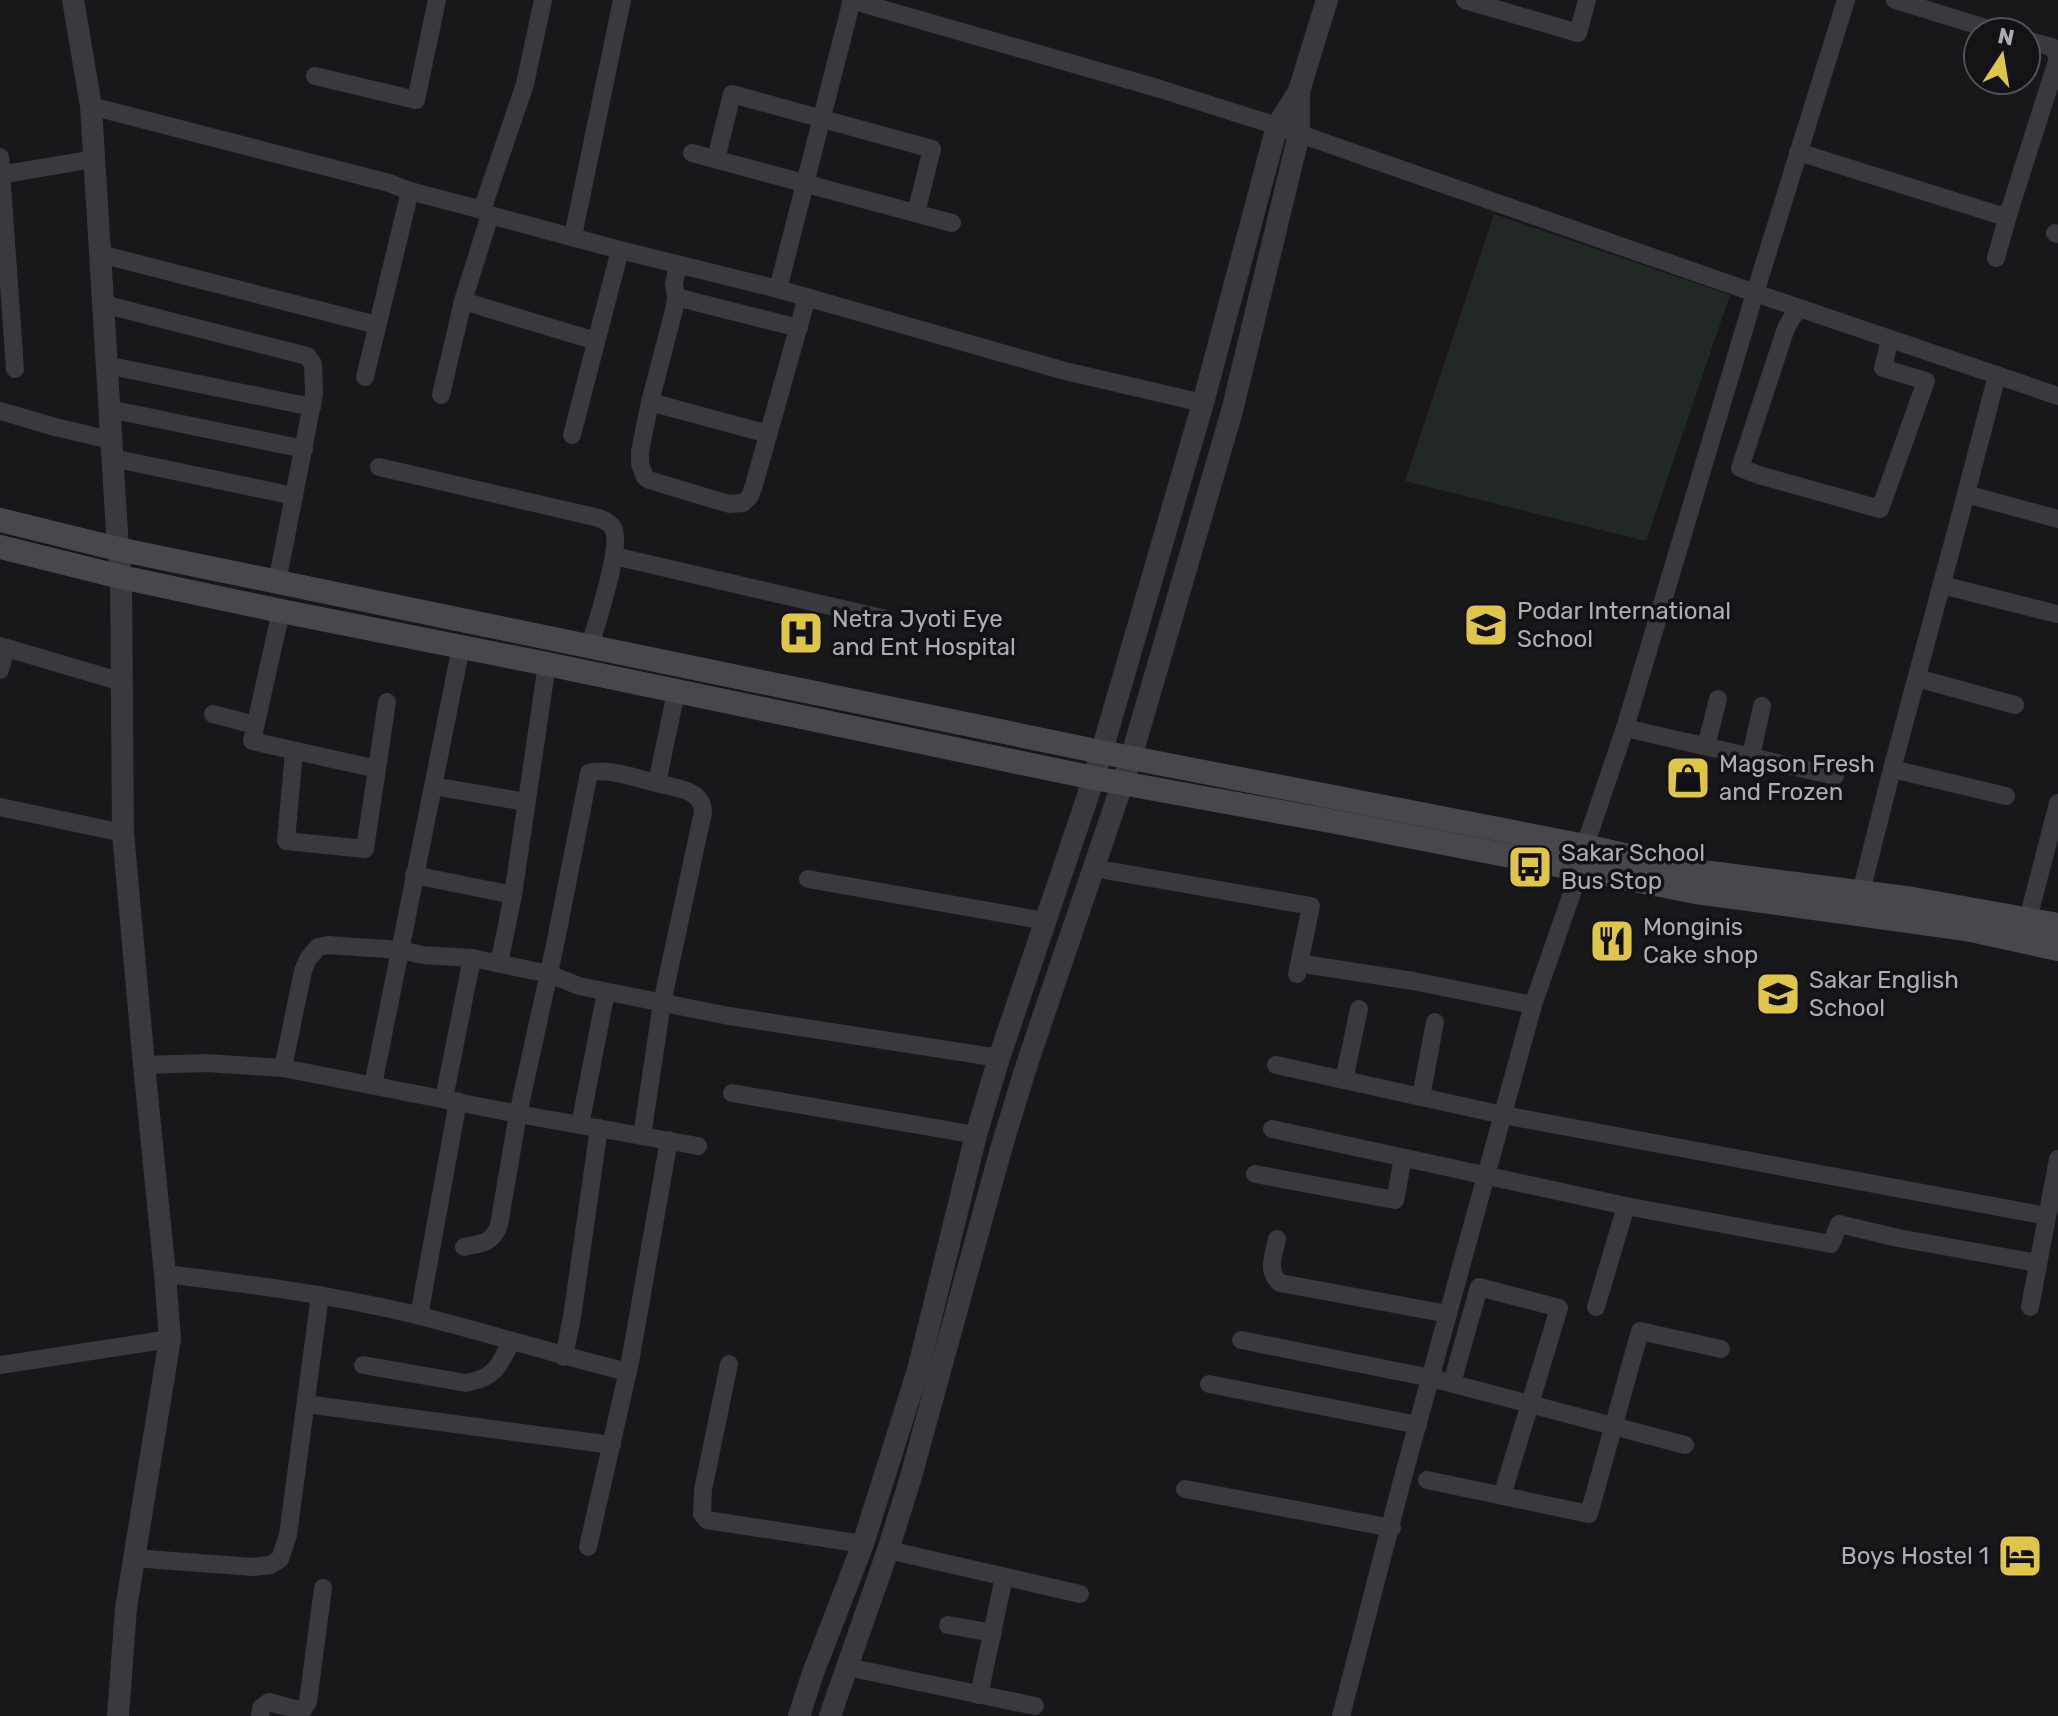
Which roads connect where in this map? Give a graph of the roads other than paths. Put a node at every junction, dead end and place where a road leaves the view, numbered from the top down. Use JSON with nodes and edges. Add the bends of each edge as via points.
{"nodes":[{"id":1,"x":73,"y":0,"type":"edge"},
{"id":2,"x":437,"y":0,"type":"edge"},
{"id":3,"x":543,"y":0,"type":"edge"},
{"id":4,"x":622,"y":0,"type":"edge"},
{"id":5,"x":852,"y":0,"type":"edge"},
{"id":6,"x":1327,"y":0,"type":"edge"},
{"id":7,"x":1465,"y":0,"type":"edge"},
{"id":8,"x":1587,"y":0,"type":"edge"},
{"id":9,"x":1846,"y":0,"type":"edge"},
{"id":10,"x":1895,"y":0,"type":"edge"},
{"id":11,"x":1962,"y":21,"type":"edge"},
{"id":12,"x":2042,"y":44,"type":"edge"},
{"id":13,"x":2058,"y":58,"type":"edge"},
{"id":14,"x":315,"y":76,"type":"dead end"},
{"id":15,"x":1299,"y":91,"type":"junction"},
{"id":16,"x":91,"y":106,"type":"junction"},
{"id":17,"x":821,"y":119,"type":"junction"},
{"id":18,"x":1277,"y":126,"type":"junction"},
{"id":19,"x":1299,"y":134,"type":"junction"},
{"id":20,"x":1798,"y":152,"type":"junction"},
{"id":21,"x":692,"y":153,"type":"dead end"},
{"id":22,"x":94,"y":159,"type":"junction"},
{"id":23,"x":716,"y":159,"type":"junction"},
{"id":24,"x":1,"y":169,"type":"edge"},
{"id":25,"x":805,"y":183,"type":"junction"},
{"id":26,"x":410,"y":191,"type":"junction"},
{"id":27,"x":486,"y":212,"type":"junction"},
{"id":28,"x":2009,"y":212,"type":"junction"},
{"id":29,"x":916,"y":213,"type":"junction"},
{"id":30,"x":952,"y":223,"type":"dead end"},
{"id":31,"x":573,"y":236,"type":"junction"},
{"id":32,"x":620,"y":250,"type":"junction"},
{"id":33,"x":100,"y":254,"type":"junction"},
{"id":34,"x":1996,"y":258,"type":"dead end"},
{"id":35,"x":678,"y":264,"type":"junction"},
{"id":36,"x":778,"y":289,"type":"junction"},
{"id":37,"x":1755,"y":293,"type":"junction"},
{"id":38,"x":676,"y":297,"type":"junction"},
{"id":39,"x":807,"y":297,"type":"junction"},
{"id":40,"x":463,"y":301,"type":"junction"},
{"id":41,"x":103,"y":304,"type":"junction"},
{"id":42,"x":1798,"y":308,"type":"junction"},
{"id":43,"x":377,"y":325,"type":"junction"},
{"id":44,"x":799,"y":328,"type":"junction"},
{"id":45,"x":1890,"y":339,"type":"junction"},
{"id":46,"x":596,"y":341,"type":"junction"},
{"id":47,"x":106,"y":365,"type":"junction"},
{"id":48,"x":15,"y":369,"type":"dead end"},
{"id":49,"x":1997,"y":375,"type":"junction"},
{"id":50,"x":365,"y":377,"type":"dead end"},
{"id":51,"x":441,"y":395,"type":"dead end"},
{"id":52,"x":2058,"y":396,"type":"edge"},
{"id":53,"x":650,"y":402,"type":"junction"},
{"id":54,"x":1203,"y":403,"type":"junction"},
{"id":55,"x":312,"y":407,"type":"junction"},
{"id":56,"x":109,"y":409,"type":"junction"},
{"id":57,"x":0,"y":411,"type":"edge"},
{"id":58,"x":768,"y":434,"type":"junction"},
{"id":59,"x":572,"y":435,"type":"dead end"},
{"id":60,"x":111,"y":449,"type":"junction"},
{"id":61,"x":304,"y":449,"type":"junction"},
{"id":62,"x":379,"y":467,"type":"dead end"},
{"id":63,"x":1966,"y":494,"type":"junction"},
{"id":64,"x":294,"y":496,"type":"junction"},
{"id":65,"x":2058,"y":519,"type":"edge"},
{"id":66,"x":0,"y":520,"type":"edge"},
{"id":67,"x":0,"y":547,"type":"edge"},
{"id":68,"x":118,"y":549,"type":"junction"},
{"id":69,"x":614,"y":556,"type":"junction"},
{"id":70,"x":121,"y":577,"type":"junction"},
{"id":71,"x":277,"y":582,"type":"junction"},
{"id":72,"x":1942,"y":585,"type":"junction"},
{"id":73,"x":281,"y":611,"type":"junction"},
{"id":74,"x":2057,"y":614,"type":"edge"},
{"id":75,"x":886,"y":619,"type":"dead end"},
{"id":76,"x":590,"y":646,"type":"junction"},
{"id":77,"x":3,"y":647,"type":"edge"},
{"id":78,"x":461,"y":647,"type":"junction"},
{"id":79,"x":547,"y":664,"type":"junction"},
{"id":80,"x":0,"y":670,"type":"edge"},
{"id":81,"x":1917,"y":678,"type":"junction"},
{"id":82,"x":122,"y":682,"type":"junction"},
{"id":83,"x":676,"y":692,"type":"junction"},
{"id":84,"x":1718,"y":699,"type":"dead end"},
{"id":85,"x":387,"y":702,"type":"dead end"},
{"id":86,"x":2015,"y":705,"type":"dead end"},
{"id":87,"x":1762,"y":706,"type":"dead end"},
{"id":88,"x":213,"y":714,"type":"dead end"},
{"id":89,"x":255,"y":725,"type":"junction"},
{"id":90,"x":1625,"y":728,"type":"junction"},
{"id":91,"x":1706,"y":746,"type":"junction"},
{"id":92,"x":294,"y":752,"type":"junction"},
{"id":93,"x":1101,"y":752,"type":"junction"},
{"id":94,"x":1751,"y":756,"type":"junction"},
{"id":95,"x":1131,"y":758,"type":"junction"},
{"id":96,"x":377,"y":769,"type":"junction"},
{"id":97,"x":1892,"y":769,"type":"junction"},
{"id":98,"x":1835,"y":776,"type":"dead end"},
{"id":99,"x":1094,"y":778,"type":"junction"},
{"id":100,"x":657,"y":783,"type":"junction"},
{"id":101,"x":1122,"y":784,"type":"junction"},
{"id":102,"x":433,"y":786,"type":"junction"},
{"id":103,"x":2006,"y":796,"type":"dead end"},
{"id":104,"x":526,"y":802,"type":"junction"},
{"id":105,"x":2058,"y":803,"type":"edge"},
{"id":106,"x":0,"y":807,"type":"edge"},
{"id":107,"x":123,"y":833,"type":"junction"},
{"id":108,"x":1585,"y":846,"type":"junction"},
{"id":109,"x":1093,"y":868,"type":"junction"},
{"id":110,"x":1580,"y":870,"type":"junction"},
{"id":111,"x":414,"y":875,"type":"junction"},
{"id":112,"x":808,"y":879,"type":"dead end"},
{"id":113,"x":513,"y":895,"type":"junction"},
{"id":114,"x":1860,"y":903,"type":"junction"},
{"id":115,"x":2028,"y":919,"type":"junction"},
{"id":116,"x":1045,"y":921,"type":"junction"},
{"id":117,"x":2058,"y":925,"type":"edge"},
{"id":118,"x":2058,"y":949,"type":"edge"},
{"id":119,"x":400,"y":950,"type":"junction"},
{"id":120,"x":472,"y":958,"type":"junction"},
{"id":121,"x":499,"y":964,"type":"junction"},
{"id":122,"x":549,"y":974,"type":"junction"},
{"id":123,"x":606,"y":992,"type":"junction"},
{"id":124,"x":662,"y":1003,"type":"junction"},
{"id":125,"x":1533,"y":1005,"type":"junction"},
{"id":126,"x":1359,"y":1009,"type":"dead end"},
{"id":127,"x":1435,"y":1022,"type":"dead end"},
{"id":128,"x":999,"y":1058,"type":"junction"},
{"id":129,"x":144,"y":1065,"type":"junction"},
{"id":130,"x":1276,"y":1065,"type":"dead end"},
{"id":131,"x":283,"y":1068,"type":"junction"},
{"id":132,"x":1344,"y":1080,"type":"junction"},
{"id":133,"x":373,"y":1085,"type":"junction"},
{"id":134,"x":732,"y":1093,"type":"dead end"},
{"id":135,"x":1421,"y":1097,"type":"junction"},
{"id":136,"x":451,"y":1100,"type":"junction"},
{"id":137,"x":518,"y":1114,"type":"junction"},
{"id":138,"x":1503,"y":1115,"type":"junction"},
{"id":139,"x":589,"y":1127,"type":"junction"},
{"id":140,"x":1272,"y":1129,"type":"dead end"},
{"id":141,"x":976,"y":1135,"type":"junction"},
{"id":142,"x":642,"y":1136,"type":"junction"},
{"id":143,"x":669,"y":1140,"type":"junction"},
{"id":144,"x":698,"y":1146,"type":"dead end"},
{"id":145,"x":1403,"y":1158,"type":"junction"},
{"id":146,"x":2058,"y":1159,"type":"edge"},
{"id":147,"x":1255,"y":1174,"type":"dead end"},
{"id":148,"x":1486,"y":1176,"type":"junction"},
{"id":149,"x":1626,"y":1206,"type":"junction"},
{"id":150,"x":2047,"y":1216,"type":"junction"},
{"id":151,"x":1277,"y":1239,"type":"dead end"},
{"id":152,"x":464,"y":1247,"type":"dead end"},
{"id":153,"x":2038,"y":1263,"type":"junction"},
{"id":154,"x":165,"y":1274,"type":"junction"},
{"id":155,"x":320,"y":1295,"type":"junction"},
{"id":156,"x":1596,"y":1307,"type":"dead end"},
{"id":157,"x":2030,"y":1307,"type":"dead end"},
{"id":158,"x":1448,"y":1314,"type":"junction"},
{"id":159,"x":419,"y":1316,"type":"junction"},
{"id":160,"x":170,"y":1339,"type":"junction"},
{"id":161,"x":1241,"y":1340,"type":"dead end"},
{"id":162,"x":511,"y":1342,"type":"junction"},
{"id":163,"x":1721,"y":1349,"type":"dead end"},
{"id":164,"x":564,"y":1357,"type":"junction"},
{"id":165,"x":729,"y":1364,"type":"dead end"},
{"id":166,"x":0,"y":1365,"type":"edge"},
{"id":167,"x":363,"y":1365,"type":"dead end"},
{"id":168,"x":628,"y":1372,"type":"junction"},
{"id":169,"x":1431,"y":1378,"type":"junction"},
{"id":170,"x":1452,"y":1383,"type":"junction"},
{"id":171,"x":1209,"y":1384,"type":"dead end"},
{"id":172,"x":306,"y":1404,"type":"junction"},
{"id":173,"x":1531,"y":1404,"type":"junction"},
{"id":174,"x":1418,"y":1425,"type":"junction"},
{"id":175,"x":1612,"y":1426,"type":"junction"},
{"id":176,"x":612,"y":1445,"type":"junction"},
{"id":177,"x":1685,"y":1445,"type":"dead end"},
{"id":178,"x":1427,"y":1480,"type":"dead end"},
{"id":179,"x":1185,"y":1489,"type":"dead end"},
{"id":180,"x":1502,"y":1496,"type":"junction"},
{"id":181,"x":1392,"y":1528,"type":"junction"},
{"id":182,"x":863,"y":1544,"type":"junction"},
{"id":183,"x":588,"y":1547,"type":"dead end"},
{"id":184,"x":888,"y":1550,"type":"junction"},
{"id":185,"x":133,"y":1558,"type":"junction"},
{"id":186,"x":1004,"y":1577,"type":"junction"},
{"id":187,"x":323,"y":1588,"type":"dead end"},
{"id":188,"x":1080,"y":1594,"type":"dead end"},
{"id":189,"x":948,"y":1625,"type":"dead end"},
{"id":190,"x":993,"y":1633,"type":"junction"},
{"id":191,"x":847,"y":1667,"type":"junction"},
{"id":192,"x":979,"y":1695,"type":"junction"},
{"id":193,"x":1035,"y":1706,"type":"dead end"},
{"id":194,"x":118,"y":1716,"type":"edge"},
{"id":195,"x":260,"y":1716,"type":"edge"},
{"id":196,"x":799,"y":1716,"type":"edge"},
{"id":197,"x":830,"y":1716,"type":"edge"},
{"id":198,"x":1341,"y":1716,"type":"edge"}],
"edges":[{"from":1,"to":16,"type":"street"},
{"from":2,"to":14,"type":"street","via":[[416,100]]},
{"from":3,"to":27,"type":"street","via":[[525,84]]},
{"from":4,"to":31,"type":"street"},
{"from":5,"to":17,"type":"street"},
{"from":5,"to":18,"type":"street"},
{"from":6,"to":15,"type":"street"},
{"from":7,"to":8,"type":"street","via":[[1578,33]]},
{"from":9,"to":20,"type":"street"},
{"from":10,"to":11,"type":"street"},
{"from":12,"to":13,"type":"street","via":[[2052,47]]},
{"from":13,"to":28,"type":"street"},
{"from":15,"to":18,"type":"street"},
{"from":15,"to":19,"type":"street"},
{"from":16,"to":22,"type":"street"},
{"from":16,"to":26,"type":"street"},
{"from":17,"to":23,"type":"street","via":[[732,94]]},
{"from":17,"to":25,"type":"street"},
{"from":17,"to":29,"type":"street","via":[[932,149]]},
{"from":18,"to":19,"type":"street"},
{"from":18,"to":54,"type":"street"},
{"from":19,"to":37,"type":"street"},
{"from":19,"to":95,"type":"street","via":[[1232,411]]},
{"from":20,"to":28,"type":"street","via":[[1999,215]]},
{"from":20,"to":37,"type":"street"},
{"from":21,"to":23,"type":"street"},
{"from":22,"to":24,"type":"street"},
{"from":22,"to":33,"type":"street"},
{"from":23,"to":25,"type":"street"},
{"from":24,"to":48,"type":"street"},
{"from":25,"to":29,"type":"street"},
{"from":25,"to":36,"type":"street"},
{"from":26,"to":27,"type":"street"},
{"from":26,"to":43,"type":"street"},
{"from":27,"to":31,"type":"street"},
{"from":27,"to":40,"type":"street"},
{"from":28,"to":34,"type":"street"},
{"from":29,"to":30,"type":"street"},
{"from":31,"to":32,"type":"street"},
{"from":32,"to":35,"type":"street"},
{"from":32,"to":46,"type":"street"},
{"from":33,"to":41,"type":"street"},
{"from":33,"to":43,"type":"street"},
{"from":35,"to":36,"type":"street"},
{"from":35,"to":38,"type":"street"},
{"from":36,"to":39,"type":"street"},
{"from":37,"to":42,"type":"street"},
{"from":37,"to":90,"type":"street"},
{"from":38,"to":44,"type":"street"},
{"from":38,"to":53,"type":"street"},
{"from":39,"to":44,"type":"street"},
{"from":39,"to":54,"type":"street","via":[[1065,371]]},
{"from":40,"to":46,"type":"street"},
{"from":40,"to":51,"type":"street"},
{"from":41,"to":47,"type":"street"},
{"from":41,"to":55,"type":"street","via":[[307,356],[315,376]]},
{"from":42,"to":45,"type":"street"},
{"from":42,"to":45,"type":"street","via":[[1786,328],[1740,468],[1759,475],[1880,509],[1926,381],[1883,368]]},
{"from":43,"to":50,"type":"street"},
{"from":44,"to":58,"type":"street"},
{"from":45,"to":49,"type":"street"},
{"from":46,"to":59,"type":"street"},
{"from":47,"to":55,"type":"street"},
{"from":47,"to":56,"type":"street"},
{"from":49,"to":52,"type":"street"},
{"from":49,"to":63,"type":"street"},
{"from":53,"to":58,"type":"street"},
{"from":53,"to":58,"type":"street","via":[[640,451],[645,477],[729,504],[743,503],[750,496]]},
{"from":54,"to":93,"type":"street"},
{"from":55,"to":61,"type":"street"},
{"from":56,"to":60,"type":"street"},
{"from":56,"to":61,"type":"street"},
{"from":57,"to":60,"type":"street"},
{"from":60,"to":64,"type":"street"},
{"from":60,"to":68,"type":"street"},
{"from":61,"to":64,"type":"street"},
{"from":62,"to":69,"type":"street","via":[[603,519],[613,526]]},
{"from":63,"to":65,"type":"street"},
{"from":63,"to":72,"type":"street"},
{"from":64,"to":71,"type":"street"},
{"from":66,"to":68,"type":"main road"},
{"from":67,"to":70,"type":"main road"},
{"from":68,"to":70,"type":"street"},
{"from":68,"to":71,"type":"main road"},
{"from":69,"to":75,"type":"street"},
{"from":69,"to":76,"type":"street"},
{"from":70,"to":73,"type":"main road"},
{"from":70,"to":82,"type":"street"},
{"from":71,"to":76,"type":"main road"},
{"from":72,"to":74,"type":"street"},
{"from":72,"to":81,"type":"street"},
{"from":73,"to":78,"type":"main road"},
{"from":73,"to":89,"type":"street"},
{"from":76,"to":93,"type":"main road"},
{"from":77,"to":80,"type":"street"},
{"from":77,"to":82,"type":"street"},
{"from":78,"to":79,"type":"main road"},
{"from":78,"to":102,"type":"street"},
{"from":79,"to":83,"type":"main road"},
{"from":79,"to":104,"type":"street"},
{"from":81,"to":86,"type":"street"},
{"from":81,"to":97,"type":"street"},
{"from":82,"to":107,"type":"street"},
{"from":83,"to":99,"type":"main road"},
{"from":83,"to":100,"type":"street"},
{"from":84,"to":91,"type":"street"},
{"from":85,"to":96,"type":"street"},
{"from":87,"to":94,"type":"street"},
{"from":88,"to":89,"type":"street"},
{"from":89,"to":92,"type":"street","via":[[252,741]]},
{"from":90,"to":91,"type":"street"},
{"from":90,"to":108,"type":"street"},
{"from":91,"to":94,"type":"street"},
{"from":92,"to":96,"type":"street"},
{"from":92,"to":96,"type":"street","via":[[286,841],[365,849]]},
{"from":93,"to":95,"type":"main road"},
{"from":93,"to":99,"type":"street"},
{"from":94,"to":98,"type":"street"},
{"from":95,"to":101,"type":"street"},
{"from":95,"to":108,"type":"main road"},
{"from":97,"to":103,"type":"street"},
{"from":97,"to":114,"type":"street"},
{"from":99,"to":101,"type":"main road"},
{"from":99,"to":116,"type":"street"},
{"from":100,"to":122,"type":"street","via":[[589,773]]},
{"from":100,"to":124,"type":"street","via":[[699,797],[703,804]]},
{"from":101,"to":109,"type":"street"},
{"from":101,"to":110,"type":"main road"},
{"from":102,"to":104,"type":"street"},
{"from":102,"to":111,"type":"street"},
{"from":104,"to":113,"type":"street"},
{"from":105,"to":115,"type":"street"},
{"from":106,"to":107,"type":"street"},
{"from":107,"to":129,"type":"street"},
{"from":108,"to":110,"type":"street"},
{"from":108,"to":114,"type":"main road"},
{"from":109,"to":125,"type":"street","via":[[1311,906],[1304,969],[1413,981]]},
{"from":109,"to":184,"type":"street","via":[[1005,1135]]},
{"from":110,"to":114,"type":"main road","via":[[1696,892]]},
{"from":110,"to":125,"type":"street"},
{"from":111,"to":113,"type":"street"},
{"from":111,"to":119,"type":"street"},
{"from":112,"to":116,"type":"street"},
{"from":113,"to":121,"type":"street"},
{"from":114,"to":115,"type":"main road","via":[[1966,907]]},
{"from":114,"to":118,"type":"main road"},
{"from":115,"to":117,"type":"main road"},
{"from":116,"to":128,"type":"street"},
{"from":119,"to":120,"type":"street"},
{"from":119,"to":131,"type":"street","via":[[318,947],[303,971]]},
{"from":119,"to":133,"type":"street"},
{"from":120,"to":121,"type":"street"},
{"from":120,"to":136,"type":"street"},
{"from":121,"to":122,"type":"street"},
{"from":122,"to":123,"type":"street"},
{"from":122,"to":137,"type":"street"},
{"from":123,"to":124,"type":"street"},
{"from":123,"to":139,"type":"street"},
{"from":124,"to":128,"type":"street"},
{"from":124,"to":142,"type":"street"},
{"from":125,"to":138,"type":"street"},
{"from":126,"to":132,"type":"street"},
{"from":127,"to":135,"type":"street"},
{"from":128,"to":141,"type":"street"},
{"from":129,"to":131,"type":"street"},
{"from":129,"to":154,"type":"street"},
{"from":130,"to":132,"type":"street"},
{"from":131,"to":133,"type":"street"},
{"from":132,"to":135,"type":"street"},
{"from":133,"to":136,"type":"street"},
{"from":134,"to":141,"type":"street"},
{"from":135,"to":138,"type":"street"},
{"from":136,"to":137,"type":"street"},
{"from":136,"to":159,"type":"street"},
{"from":137,"to":139,"type":"street"},
{"from":137,"to":152,"type":"street","via":[[495,1235]]},
{"from":138,"to":148,"type":"street"},
{"from":138,"to":150,"type":"street"},
{"from":139,"to":142,"type":"street"},
{"from":139,"to":164,"type":"street"},
{"from":140,"to":145,"type":"street"},
{"from":141,"to":182,"type":"street","via":[[918,1370]]},
{"from":142,"to":143,"type":"street"},
{"from":143,"to":144,"type":"street"},
{"from":143,"to":168,"type":"street"},
{"from":145,"to":147,"type":"street","via":[[1395,1200]]},
{"from":145,"to":148,"type":"street"},
{"from":146,"to":150,"type":"street"},
{"from":148,"to":149,"type":"street"},
{"from":148,"to":158,"type":"street"},
{"from":149,"to":153,"type":"street","via":[[1831,1244],[1839,1224]]},
{"from":149,"to":156,"type":"street"},
{"from":150,"to":153,"type":"street"},
{"from":151,"to":158,"type":"street","via":[[1271,1269],[1280,1283]]},
{"from":153,"to":157,"type":"street"},
{"from":154,"to":155,"type":"street"},
{"from":154,"to":160,"type":"street"},
{"from":155,"to":159,"type":"street"},
{"from":155,"to":172,"type":"street"},
{"from":158,"to":169,"type":"street"},
{"from":159,"to":162,"type":"street"},
{"from":160,"to":166,"type":"street"},
{"from":160,"to":185,"type":"street"},
{"from":161,"to":169,"type":"street"},
{"from":162,"to":164,"type":"street"},
{"from":162,"to":167,"type":"street","via":[[500,1364],[481,1381]]},
{"from":163,"to":175,"type":"street","via":[[1640,1331]]},
{"from":164,"to":168,"type":"street"},
{"from":165,"to":182,"type":"street","via":[[702,1514],[707,1520]]},
{"from":168,"to":176,"type":"street"},
{"from":169,"to":170,"type":"street"},
{"from":169,"to":174,"type":"street"},
{"from":170,"to":173,"type":"street"},
{"from":170,"to":173,"type":"street","via":[[1479,1287],[1559,1308]]},
{"from":171,"to":174,"type":"street"},
{"from":172,"to":176,"type":"street"},
{"from":172,"to":185,"type":"street","via":[[280,1559],[253,1567]]},
{"from":173,"to":175,"type":"street"},
{"from":173,"to":180,"type":"street"},
{"from":174,"to":181,"type":"street"},
{"from":175,"to":177,"type":"street"},
{"from":175,"to":180,"type":"street","via":[[1589,1514]]},
{"from":176,"to":183,"type":"street"},
{"from":178,"to":180,"type":"street"},
{"from":179,"to":181,"type":"street"},
{"from":181,"to":198,"type":"street"},
{"from":182,"to":196,"type":"street"},
{"from":184,"to":186,"type":"street"},
{"from":184,"to":191,"type":"street"},
{"from":185,"to":194,"type":"street"},
{"from":186,"to":188,"type":"street"},
{"from":186,"to":190,"type":"street"},
{"from":187,"to":195,"type":"street","via":[[308,1702],[302,1711],[269,1702]]},
{"from":189,"to":190,"type":"street"},
{"from":190,"to":192,"type":"street"},
{"from":191,"to":192,"type":"street"},
{"from":191,"to":197,"type":"street"},
{"from":192,"to":193,"type":"street"}]}
